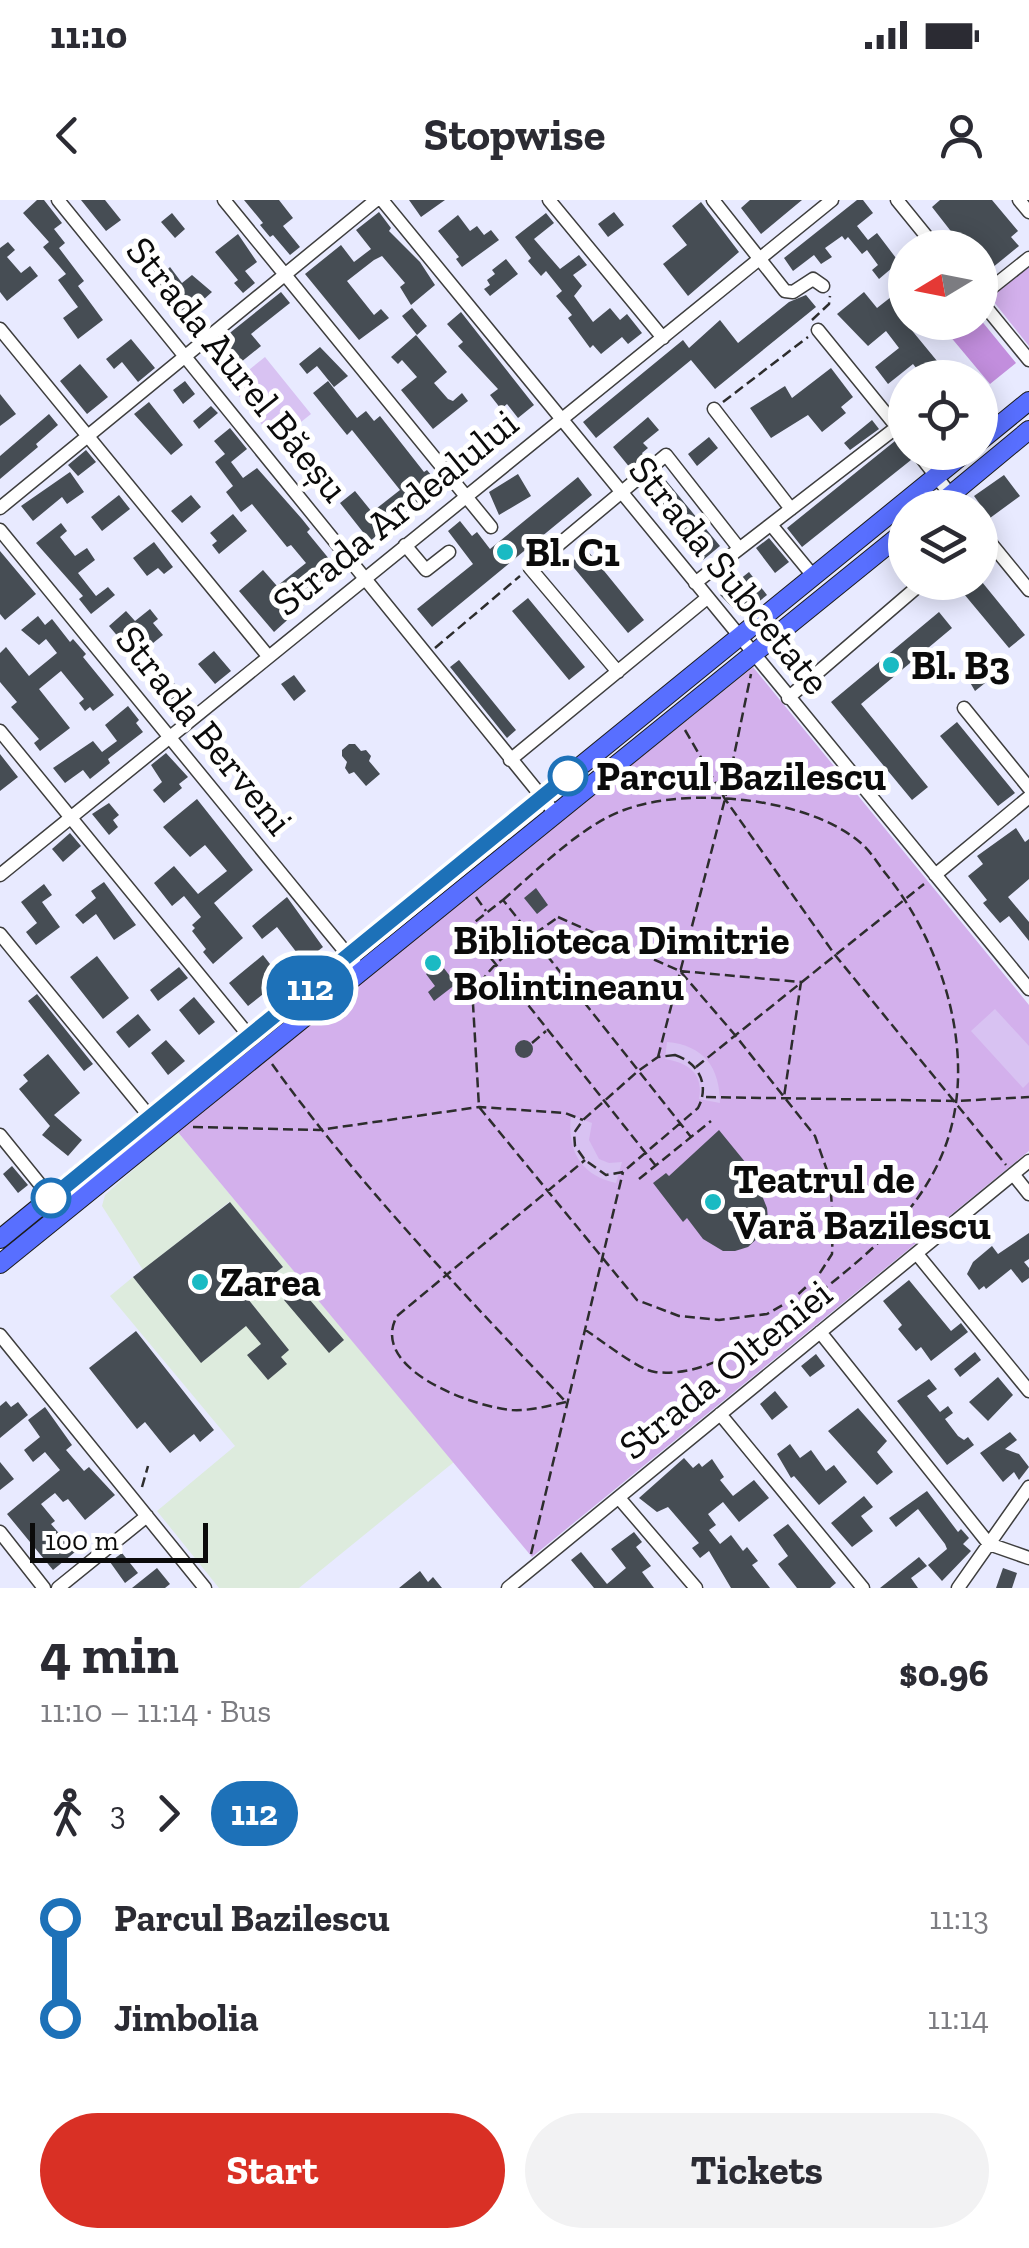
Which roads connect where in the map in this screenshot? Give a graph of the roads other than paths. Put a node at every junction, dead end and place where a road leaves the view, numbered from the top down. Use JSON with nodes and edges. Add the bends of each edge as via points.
{"nodes":[{"id":1,"x":58,"y":200,"type":"edge"},
{"id":2,"x":224,"y":200,"type":"edge"},
{"id":3,"x":379,"y":200,"type":"edge"},
{"id":4,"x":549,"y":200,"type":"edge"},
{"id":5,"x":713,"y":200,"type":"edge"},
{"id":6,"x":832,"y":200,"type":"edge"},
{"id":7,"x":897,"y":200,"type":"edge"},
{"id":8,"x":1019,"y":200,"type":"edge"},
{"id":9,"x":1029,"y":212,"type":"edge"},
{"id":10,"x":921,"y":230,"type":"edge"},
{"id":11,"x":760,"y":258,"type":"junction"},
{"id":12,"x":1029,"y":258,"type":"edge"},
{"id":13,"x":284,"y":275,"type":"junction"},
{"id":14,"x":998,"y":284,"type":"edge"},
{"id":15,"x":823,"y":286,"type":"road end"},
{"id":16,"x":998,"y":321,"type":"edge"},
{"id":17,"x":0,"y":330,"type":"edge"},
{"id":18,"x":818,"y":330,"type":"road end"},
{"id":19,"x":662,"y":338,"type":"junction"},
{"id":20,"x":184,"y":356,"type":"junction"},
{"id":21,"x":1029,"y":360,"type":"edge"},
{"id":22,"x":1029,"y":401,"type":"edge"},
{"id":23,"x":714,"y":409,"type":"road end"},
{"id":24,"x":888,"y":416,"type":"edge"},
{"id":25,"x":562,"y":419,"type":"junction"},
{"id":26,"x":998,"y":426,"type":"edge"},
{"id":27,"x":1029,"y":430,"type":"edge"},
{"id":28,"x":86,"y":436,"type":"junction"},
{"id":29,"x":888,"y":441,"type":"edge"},
{"id":30,"x":931,"y":470,"type":"edge"},
{"id":31,"x":944,"y":470,"type":"edge"},
{"id":32,"x":936,"y":477,"type":"junction"},
{"id":33,"x":947,"y":490,"type":"edge"},
{"id":34,"x":967,"y":490,"type":"edge"},
{"id":35,"x":621,"y":492,"type":"junction"},
{"id":36,"x":466,"y":496,"type":"junction"},
{"id":37,"x":0,"y":508,"type":"edge"},
{"id":38,"x":792,"y":509,"type":"junction"},
{"id":39,"x":772,"y":526,"type":"junction"},
{"id":40,"x":491,"y":527,"type":"dead end"},
{"id":41,"x":0,"y":530,"type":"edge"},
{"id":42,"x":888,"y":545,"type":"edge"},
{"id":43,"x":405,"y":546,"type":"junction"},
{"id":44,"x":738,"y":547,"type":"junction"},
{"id":45,"x":449,"y":552,"type":"dead end"},
{"id":46,"x":998,"y":553,"type":"edge"},
{"id":47,"x":365,"y":578,"type":"junction"},
{"id":48,"x":814,"y":578,"type":"junction"},
{"id":49,"x":694,"y":583,"type":"junction"},
{"id":50,"x":1029,"y":590,"type":"edge"},
{"id":51,"x":707,"y":598,"type":"junction"},
{"id":52,"x":902,"y":600,"type":"edge"},
{"id":53,"x":738,"y":638,"type":"junction"},
{"id":54,"x":752,"y":654,"type":"junction"},
{"id":55,"x":268,"y":656,"type":"junction"},
{"id":56,"x":618,"y":672,"type":"junction"},
{"id":57,"x":788,"y":698,"type":"junction"},
{"id":58,"x":964,"y":708,"type":"dead end"},
{"id":59,"x":0,"y":731,"type":"edge"},
{"id":60,"x":169,"y":738,"type":"junction"},
{"id":61,"x":510,"y":760,"type":"junction"},
{"id":62,"x":1029,"y":788,"type":"edge"},
{"id":63,"x":1029,"y":797,"type":"edge"},
{"id":64,"x":541,"y":798,"type":"junction"},
{"id":65,"x":554,"y":813,"type":"junction"},
{"id":66,"x":70,"y":818,"type":"junction"},
{"id":67,"x":0,"y":875,"type":"edge"},
{"id":68,"x":932,"y":877,"type":"junction"},
{"id":69,"x":0,"y":934,"type":"edge"},
{"id":70,"x":348,"y":956,"type":"junction"},
{"id":71,"x":361,"y":971,"type":"junction"},
{"id":72,"x":1029,"y":989,"type":"edge"},
{"id":73,"x":250,"y":1036,"type":"junction"},
{"id":74,"x":150,"y":1117,"type":"junction"},
{"id":75,"x":0,"y":1135,"type":"edge"},
{"id":76,"x":1029,"y":1161,"type":"edge"},
{"id":77,"x":1013,"y":1174,"type":"junction"},
{"id":78,"x":1029,"y":1194,"type":"edge"},
{"id":79,"x":51,"y":1198,"type":"junction"},
{"id":80,"x":0,"y":1239,"type":"edge"},
{"id":81,"x":916,"y":1254,"type":"junction"},
{"id":82,"x":0,"y":1264,"type":"edge"},
{"id":83,"x":820,"y":1332,"type":"junction"},
{"id":84,"x":0,"y":1336,"type":"edge"},
{"id":85,"x":1029,"y":1391,"type":"edge"},
{"id":86,"x":720,"y":1414,"type":"junction"},
{"id":87,"x":1029,"y":1487,"type":"edge"},
{"id":88,"x":619,"y":1498,"type":"junction"},
{"id":89,"x":146,"y":1516,"type":"junction"},
{"id":90,"x":0,"y":1532,"type":"edge"},
{"id":91,"x":989,"y":1544,"type":"junction"},
{"id":92,"x":1029,"y":1558,"type":"edge"},
{"id":93,"x":525,"y":1583,"type":"edge"},
{"id":94,"x":44,"y":1588,"type":"edge"},
{"id":95,"x":58,"y":1588,"type":"edge"},
{"id":96,"x":205,"y":1588,"type":"edge"},
{"id":97,"x":508,"y":1588,"type":"edge"},
{"id":98,"x":696,"y":1588,"type":"edge"},
{"id":99,"x":863,"y":1588,"type":"edge"},
{"id":100,"x":958,"y":1588,"type":"edge"}],
"edges":[{"from":1,"to":20,"type":"street","name":"Strada Aurel Băeșu"},
{"from":2,"to":13,"type":"street"},
{"from":3,"to":13,"type":"street"},
{"from":3,"to":25,"type":"street","name":"Strada Subcetate"},
{"from":4,"to":19,"type":"street"},
{"from":5,"to":11,"type":"street"},
{"from":6,"to":11,"type":"street","name":"Strada Ardealului"},
{"from":7,"to":10,"type":"street"},
{"from":8,"to":9,"type":"street"},
{"from":11,"to":15,"type":"street","via":[[789,293],[813,278]]},
{"from":11,"to":19,"type":"street","name":"Strada Ardealului"},
{"from":12,"to":14,"type":"street"},
{"from":13,"to":20,"type":"street"},
{"from":13,"to":36,"type":"street"},
{"from":16,"to":21,"type":"street"},
{"from":17,"to":28,"type":"street"},
{"from":18,"to":24,"type":"street"},
{"from":19,"to":25,"type":"street","name":"Strada Ardealului"},
{"from":20,"to":28,"type":"street"},
{"from":20,"to":47,"type":"street","name":"Strada Aurel Băeșu"},
{"from":22,"to":26,"type":"main road"},
{"from":23,"to":38,"type":"street"},
{"from":25,"to":35,"type":"street","name":"Strada Subcetate"},
{"from":25,"to":36,"type":"street","name":"Strada Ardealului"},
{"from":27,"to":34,"type":"main road"},
{"from":28,"to":37,"type":"street"},
{"from":28,"to":55,"type":"street"},
{"from":29,"to":38,"type":"street"},
{"from":30,"to":32,"type":"street"},
{"from":31,"to":32,"type":"main road"},
{"from":32,"to":33,"type":"street"},
{"from":32,"to":48,"type":"main road"},
{"from":35,"to":44,"type":"street","via":[[666,456]]},
{"from":35,"to":49,"type":"street","name":"Strada Subcetate"},
{"from":35,"to":56,"type":"street","via":[[532,567]]},
{"from":36,"to":40,"type":"street"},
{"from":36,"to":43,"type":"street","name":"Strada Ardealului"},
{"from":38,"to":39,"type":"street"},
{"from":39,"to":44,"type":"street"},
{"from":39,"to":48,"type":"street"},
{"from":41,"to":60,"type":"street","name":"Strada Berveni"},
{"from":42,"to":54,"type":"main road"},
{"from":43,"to":45,"type":"street","via":[[426,570]]},
{"from":43,"to":47,"type":"street","name":"Strada Ardealului"},
{"from":44,"to":49,"type":"street"},
{"from":46,"to":50,"type":"street"},
{"from":47,"to":55,"type":"street","name":"Strada Ardealului"},
{"from":47,"to":61,"type":"street","name":"Strada Aurel Băeșu"},
{"from":48,"to":53,"type":"main road"},
{"from":49,"to":51,"type":"street","name":"Strada Subcetate"},
{"from":51,"to":53,"type":"street","name":"Strada Subcetate"},
{"from":51,"to":56,"type":"street"},
{"from":52,"to":57,"type":"street"},
{"from":53,"to":54,"type":"street","name":"Strada Subcetate"},
{"from":53,"to":64,"type":"main road"},
{"from":54,"to":57,"type":"street","name":"Strada Subcetate"},
{"from":54,"to":65,"type":"main road"},
{"from":55,"to":60,"type":"street","name":"Strada Ardealului"},
{"from":56,"to":61,"type":"street"},
{"from":57,"to":68,"type":"street","name":"Strada Subcetate"},
{"from":58,"to":62,"type":"street"},
{"from":59,"to":66,"type":"street"},
{"from":60,"to":66,"type":"street","name":"Strada Ardealului"},
{"from":60,"to":70,"type":"street","name":"Strada Berveni"},
{"from":61,"to":64,"type":"street","name":"Strada Aurel Băeșu"},
{"from":63,"to":68,"type":"street"},
{"from":64,"to":65,"type":"street","name":"Strada Aurel Băeșu"},
{"from":64,"to":70,"type":"main road"},
{"from":65,"to":71,"type":"main road"},
{"from":66,"to":67,"type":"street","name":"Strada Ardealului"},
{"from":66,"to":73,"type":"street"},
{"from":68,"to":72,"type":"street","name":"Strada Subcetate"},
{"from":69,"to":74,"type":"street"},
{"from":70,"to":71,"type":"street","name":"Strada Berveni"},
{"from":70,"to":73,"type":"main road"},
{"from":71,"to":82,"type":"main road"},
{"from":73,"to":74,"type":"main road"},
{"from":74,"to":79,"type":"main road"},
{"from":75,"to":79,"type":"street"},
{"from":76,"to":77,"type":"street","name":"Strada Olteniei"},
{"from":77,"to":78,"type":"street"},
{"from":77,"to":81,"type":"street","name":"Strada Olteniei"},
{"from":79,"to":80,"type":"main road"},
{"from":81,"to":83,"type":"street","name":"Strada Olteniei"},
{"from":81,"to":85,"type":"street"},
{"from":83,"to":86,"type":"street","name":"Strada Olteniei"},
{"from":83,"to":91,"type":"street"},
{"from":84,"to":89,"type":"street"},
{"from":86,"to":88,"type":"street","name":"Strada Olteniei"},
{"from":86,"to":99,"type":"street"},
{"from":87,"to":91,"type":"street"},
{"from":88,"to":93,"type":"street","name":"Strada Olteniei"},
{"from":88,"to":98,"type":"street"},
{"from":89,"to":95,"type":"street"},
{"from":89,"to":96,"type":"street"},
{"from":90,"to":94,"type":"street"},
{"from":91,"to":92,"type":"street"},
{"from":91,"to":100,"type":"street"},
{"from":93,"to":97,"type":"street","name":"Strada Olteniei"}]}
